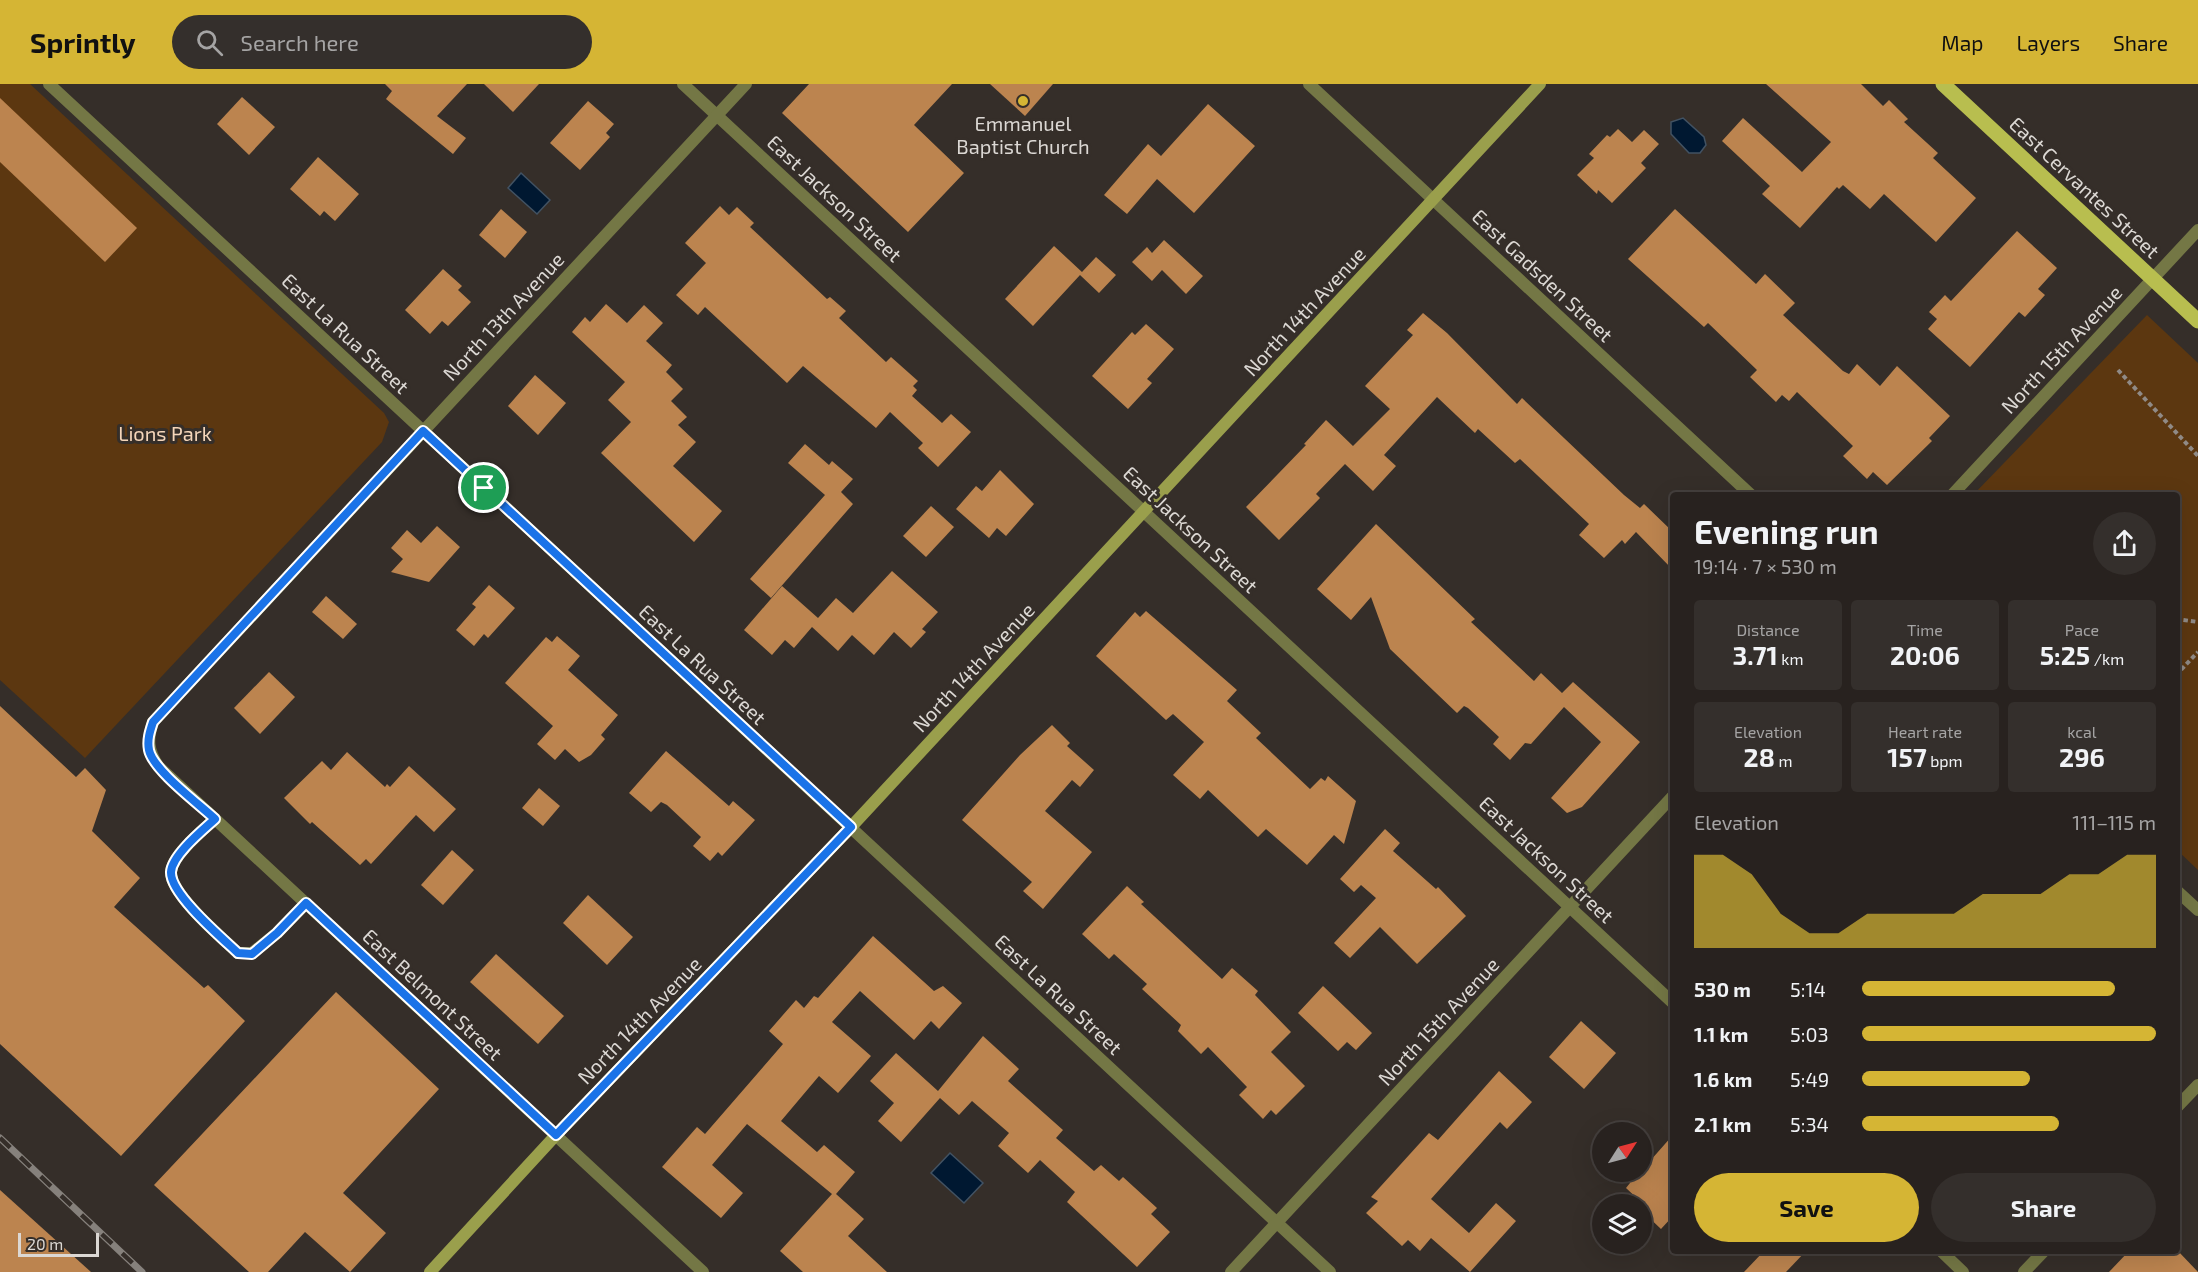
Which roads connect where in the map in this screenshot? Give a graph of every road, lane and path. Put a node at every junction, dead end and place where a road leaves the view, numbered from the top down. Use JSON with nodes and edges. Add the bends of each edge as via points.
{"nodes":[{"id":1,"x":49,"y":84,"type":"edge"},
{"id":2,"x":683,"y":84,"type":"edge"},
{"id":3,"x":746,"y":84,"type":"edge"},
{"id":4,"x":1309,"y":84,"type":"edge"},
{"id":5,"x":1540,"y":84,"type":"edge"},
{"id":6,"x":1943,"y":84,"type":"edge"},
{"id":7,"x":717,"y":116,"type":"junction"},
{"id":8,"x":1434,"y":200,"type":"junction"},
{"id":9,"x":2198,"y":230,"type":"edge"},
{"id":10,"x":2153,"y":279,"type":"junction"},
{"id":11,"x":2198,"y":321,"type":"edge"},
{"id":12,"x":2118,"y":370,"type":"dead end"},
{"id":13,"x":423,"y":431,"type":"junction"},
{"id":14,"x":2198,"y":456,"type":"edge"},
{"id":15,"x":1748,"y":492,"type":"edge"},
{"id":16,"x":1955,"y":492,"type":"edge"},
{"id":17,"x":1144,"y":512,"type":"junction"},
{"id":18,"x":2180,"y":620,"type":"edge"},
{"id":19,"x":2198,"y":622,"type":"edge"},
{"id":20,"x":2198,"y":652,"type":"edge"},
{"id":21,"x":2180,"y":671,"type":"edge"},
{"id":22,"x":148,"y":738,"type":"joint"},
{"id":23,"x":1670,"y":798,"type":"edge"},
{"id":24,"x":215,"y":819,"type":"junction"},
{"id":25,"x":851,"y":827,"type":"junction"},
{"id":26,"x":2180,"y":894,"type":"edge"},
{"id":27,"x":306,"y":903,"type":"junction"},
{"id":28,"x":1570,"y":907,"type":"junction"},
{"id":29,"x":2198,"y":910,"type":"edge"},
{"id":30,"x":1670,"y":1000,"type":"edge"},
{"id":31,"x":2198,"y":1085,"type":"edge"},
{"id":32,"x":2180,"y":1104,"type":"edge"},
{"id":33,"x":556,"y":1135,"type":"junction"},
{"id":34,"x":1277,"y":1223,"type":"junction"},
{"id":35,"x":1944,"y":1254,"type":"edge"},
{"id":36,"x":2041,"y":1254,"type":"edge"},
{"id":37,"x":700,"y":1271,"type":"edge"},
{"id":38,"x":430,"y":1272,"type":"edge"},
{"id":39,"x":1231,"y":1272,"type":"edge"},
{"id":40,"x":1330,"y":1272,"type":"edge"},
{"id":41,"x":1963,"y":1272,"type":"edge"},
{"id":42,"x":2024,"y":1272,"type":"edge"}],
"edges":[{"from":1,"to":13,"type":"street","name":"East La Rua Street"},
{"from":2,"to":7,"type":"street","name":"East Jackson Street"},
{"from":3,"to":7,"type":"street","name":"North 13th Avenue"},
{"from":4,"to":8,"type":"street","name":"East Gadsden Street"},
{"from":5,"to":8,"type":"street","name":"North 14th Avenue"},
{"from":6,"to":10,"type":"main road","name":"East Cervantes Street"},
{"from":7,"to":13,"type":"street","name":"North 13th Avenue"},
{"from":7,"to":17,"type":"street","name":"East Jackson Street"},
{"from":8,"to":15,"type":"street","name":"East Gadsden Street"},
{"from":8,"to":17,"type":"street","name":"North 14th Avenue"},
{"from":9,"to":10,"type":"street","name":"North 15th Avenue"},
{"from":10,"to":11,"type":"main road","name":"East Cervantes Street"},
{"from":10,"to":16,"type":"street","name":"North 15th Avenue"},
{"from":12,"to":14,"type":"path"},
{"from":13,"to":22,"type":"street","name":"North 13th Avenue","via":[[153,722]]},
{"from":13,"to":25,"type":"street","name":"East La Rua Street"},
{"from":17,"to":25,"type":"street","name":"North 14th Avenue"},
{"from":17,"to":28,"type":"street","name":"East Jackson Street"},
{"from":18,"to":19,"type":"path"},
{"from":20,"to":21,"type":"path"},
{"from":22,"to":24,"type":"street","name":"East Belmont Street","via":[[149,752],[158,766]]},
{"from":23,"to":28,"type":"street","name":"North 15th Avenue"},
{"from":24,"to":27,"type":"street","name":"East Belmont Street"},
{"from":24,"to":27,"type":"street","via":[[182,851],[171,870],[172,882],[190,906],[238,953],[252,954]]},
{"from":25,"to":33,"type":"street","name":"North 14th Avenue"},
{"from":25,"to":34,"type":"street","name":"East La Rua Street"},
{"from":26,"to":29,"type":"street"},
{"from":27,"to":33,"type":"street","name":"East Belmont Street"},
{"from":28,"to":30,"type":"street","name":"East Jackson Street"},
{"from":28,"to":34,"type":"street","name":"North 15th Avenue"},
{"from":31,"to":32,"type":"street"},
{"from":33,"to":37,"type":"street","name":"East Belmont Street"},
{"from":33,"to":38,"type":"street","name":"North 14th Avenue"},
{"from":34,"to":39,"type":"street","name":"North 15th Avenue"},
{"from":34,"to":40,"type":"street","name":"East La Rua Street"},
{"from":35,"to":41,"type":"street"},
{"from":36,"to":42,"type":"street"}]}
